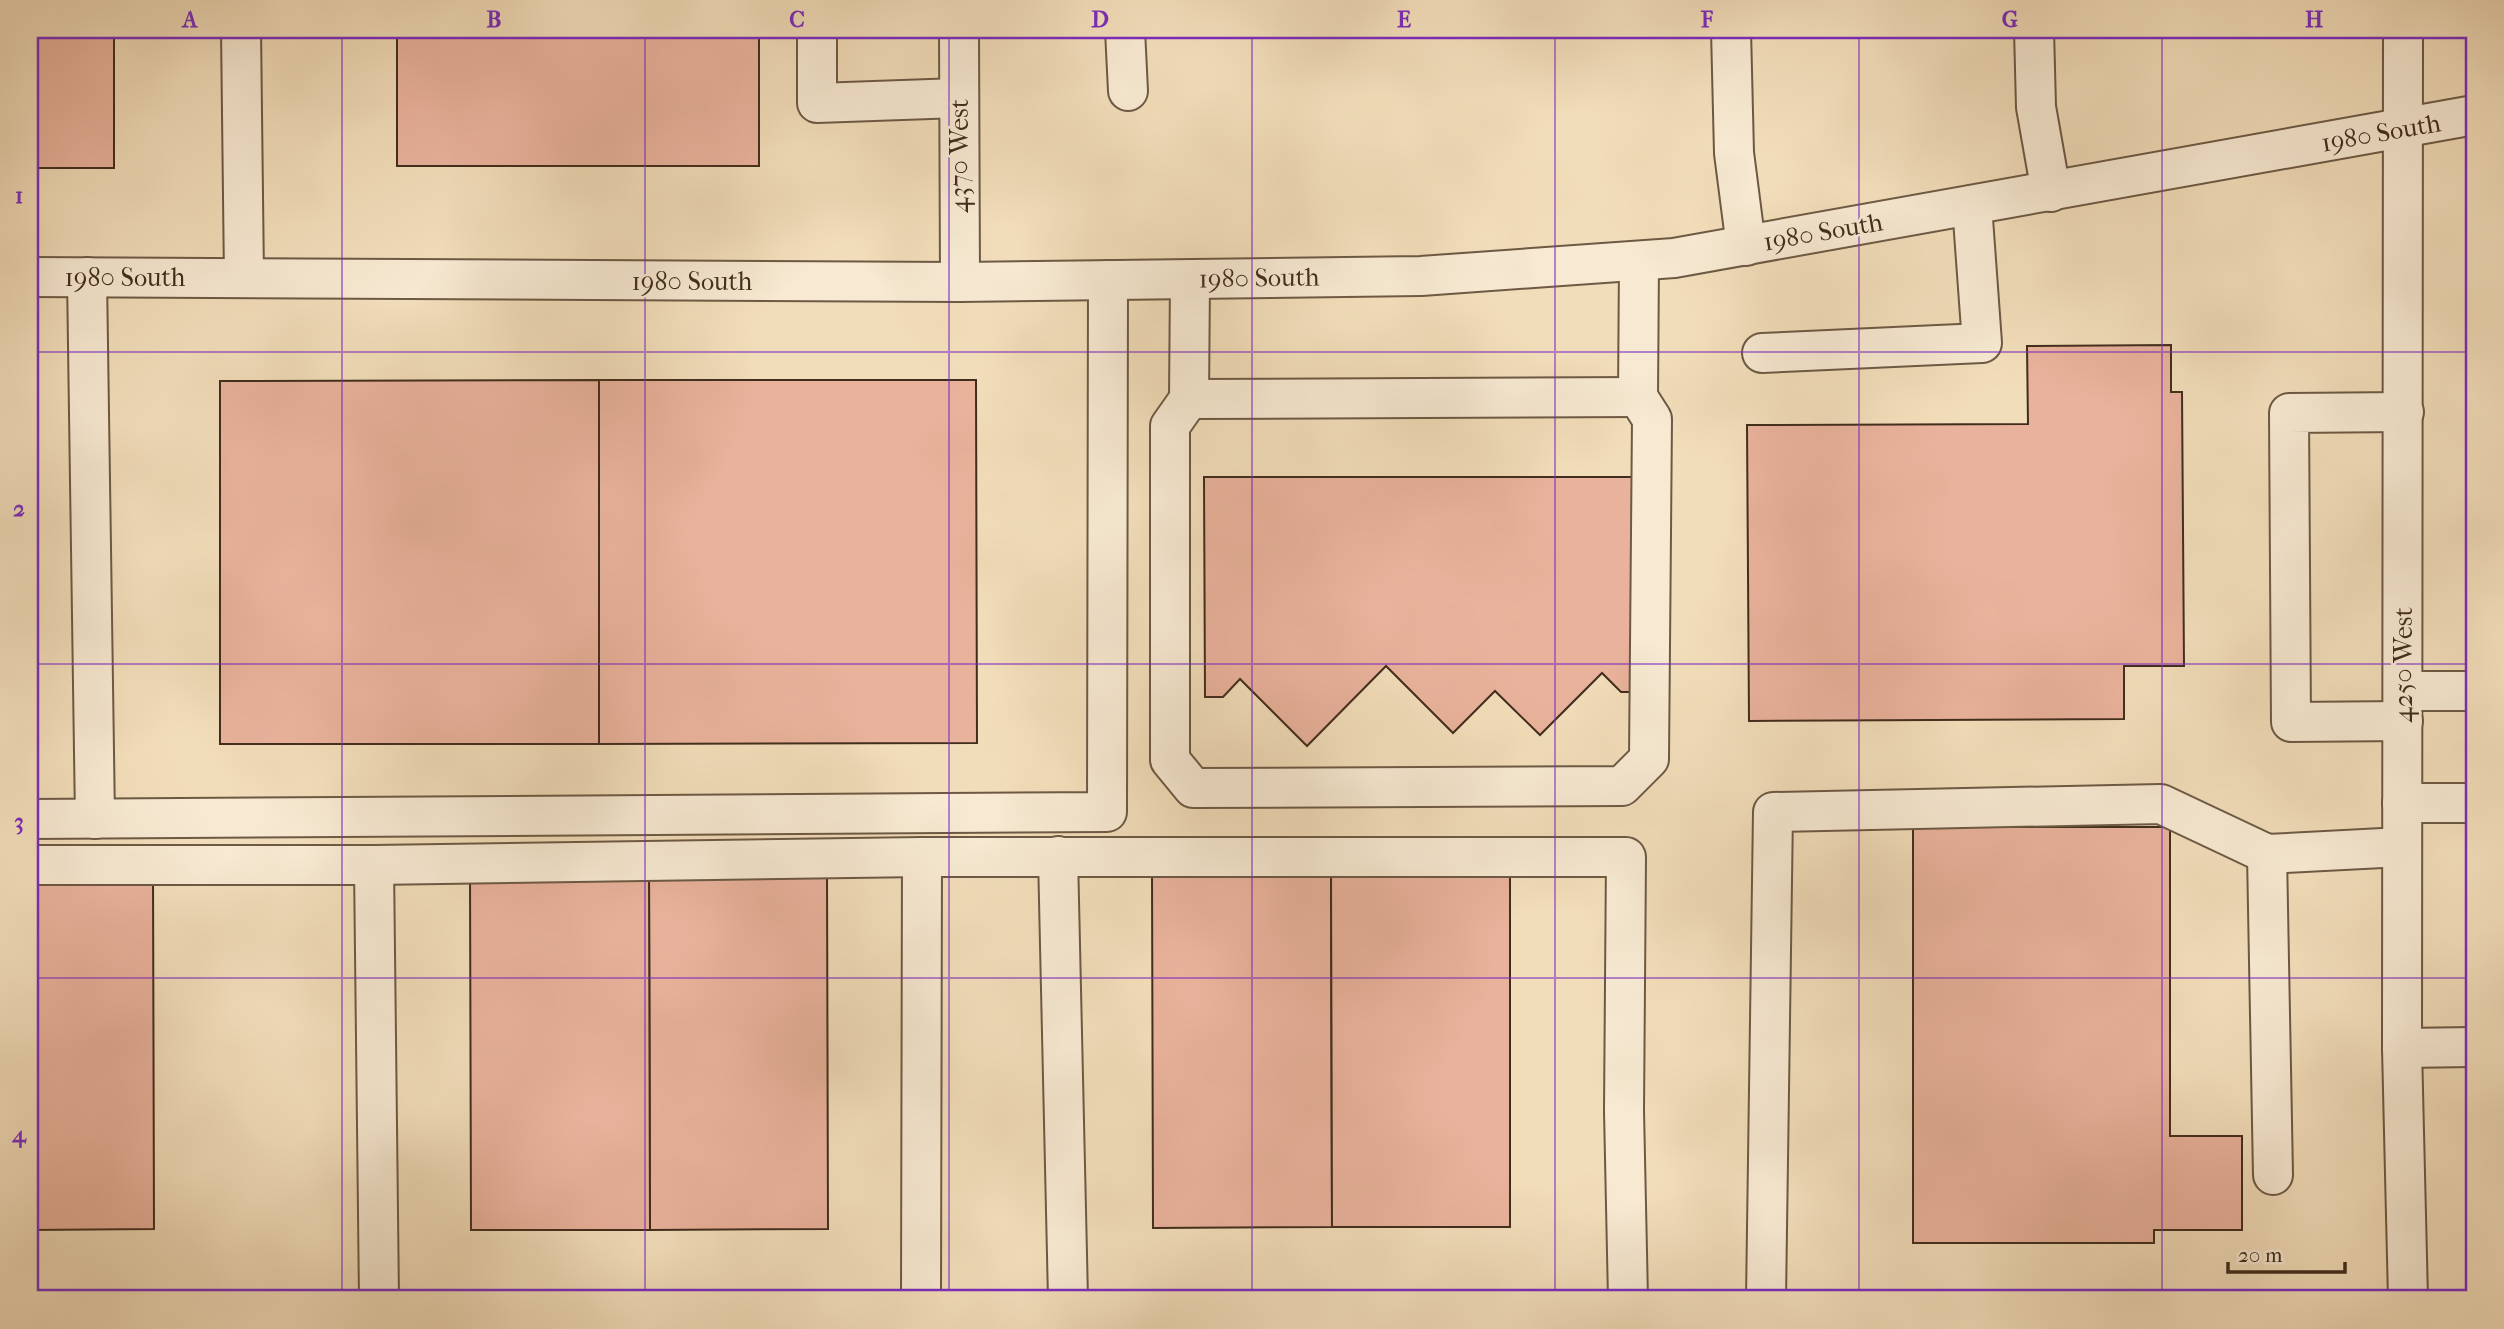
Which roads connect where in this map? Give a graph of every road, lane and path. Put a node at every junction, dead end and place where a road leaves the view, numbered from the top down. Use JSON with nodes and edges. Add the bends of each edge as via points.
{"nodes":[{"id":1,"x":241,"y":30,"type":"edge"},
{"id":2,"x":817,"y":30,"type":"edge"},
{"id":3,"x":959,"y":30,"type":"edge"},
{"id":4,"x":1125,"y":30,"type":"edge"},
{"id":5,"x":1731,"y":30,"type":"edge"},
{"id":6,"x":2034,"y":30,"type":"edge"},
{"id":7,"x":2403,"y":30,"type":"edge"},
{"id":8,"x":1128,"y":90,"type":"dead end"},
{"id":9,"x":959,"y":98,"type":"junction"},
{"id":10,"x":2474,"y":115,"type":"edge"},
{"id":11,"x":2404,"y":129,"type":"junction"},
{"id":12,"x":2051,"y":192,"type":"junction"},
{"id":13,"x":1972,"y":205,"type":"junction"},
{"id":14,"x":1746,"y":246,"type":"junction"},
{"id":15,"x":1639,"y":261,"type":"junction"},
{"id":16,"x":30,"y":277,"type":"edge"},
{"id":17,"x":87,"y":277,"type":"junction"},
{"id":18,"x":244,"y":278,"type":"junction"},
{"id":19,"x":1190,"y":279,"type":"junction"},
{"id":20,"x":1108,"y":280,"type":"junction"},
{"id":21,"x":960,"y":282,"type":"junction"},
{"id":22,"x":1762,"y":353,"type":"dead end"},
{"id":23,"x":1638,"y":397,"type":"junction"},
{"id":24,"x":1189,"y":399,"type":"junction"},
{"id":25,"x":2404,"y":412,"type":"junction"},
{"id":26,"x":2474,"y":691,"type":"edge"},
{"id":27,"x":2403,"y":706,"type":"junction"},
{"id":28,"x":2402,"y":803,"type":"junction"},
{"id":29,"x":2474,"y":803,"type":"edge"},
{"id":30,"x":30,"y":819,"type":"edge"},
{"id":31,"x":95,"y":819,"type":"junction"},
{"id":32,"x":2402,"y":847,"type":"junction"},
{"id":33,"x":2267,"y":854,"type":"junction"},
{"id":34,"x":1058,"y":856,"type":"junction"},
{"id":35,"x":922,"y":857,"type":"junction"},
{"id":36,"x":30,"y":865,"type":"edge"},
{"id":37,"x":374,"y":865,"type":"junction"},
{"id":38,"x":2474,"y":1047,"type":"edge"},
{"id":39,"x":2402,"y":1048,"type":"junction"},
{"id":40,"x":2273,"y":1175,"type":"dead end"},
{"id":41,"x":379,"y":1299,"type":"edge"},
{"id":42,"x":921,"y":1299,"type":"edge"},
{"id":43,"x":1068,"y":1299,"type":"edge"},
{"id":44,"x":1628,"y":1299,"type":"edge"},
{"id":45,"x":1766,"y":1299,"type":"edge"},
{"id":46,"x":2408,"y":1299,"type":"edge"}],
"edges":[{"from":1,"to":18,"type":"street"},
{"from":2,"to":9,"type":"street","via":[[817,103]]},
{"from":3,"to":9,"type":"street","name":"4370 West"},
{"from":4,"to":8,"type":"street"},
{"from":5,"to":14,"type":"street","via":[[1734,153]]},
{"from":6,"to":12,"type":"street","via":[[2036,107]]},
{"from":7,"to":11,"type":"street","name":"4250 West"},
{"from":9,"to":21,"type":"street","name":"4370 West"},
{"from":10,"to":11,"type":"street","name":"1980 South"},
{"from":11,"to":12,"type":"street","name":"1980 South"},
{"from":11,"to":25,"type":"street","name":"4250 West"},
{"from":12,"to":13,"type":"street","name":"1980 South"},
{"from":13,"to":14,"type":"street","name":"1980 South"},
{"from":13,"to":22,"type":"street","via":[[1982,343]]},
{"from":14,"to":15,"type":"street","name":"1980 South"},
{"from":15,"to":19,"type":"street","name":"1980 South","via":[[1421,276]]},
{"from":15,"to":23,"type":"street"},
{"from":16,"to":17,"type":"street","name":"1980 South"},
{"from":17,"to":18,"type":"street","name":"1980 South"},
{"from":17,"to":31,"type":"street"},
{"from":18,"to":21,"type":"street","name":"1980 South"},
{"from":19,"to":20,"type":"street","name":"1980 South"},
{"from":19,"to":24,"type":"street"},
{"from":20,"to":21,"type":"street","name":"1980 South"},
{"from":20,"to":31,"type":"street","via":[[1107,812]]},
{"from":23,"to":24,"type":"street"},
{"from":23,"to":24,"type":"street","via":[[1652,419],[1649,759],[1622,786],[1207,788],[1193,788],[1170,760],[1170,426]]},
{"from":25,"to":27,"type":"street","name":"4250 West"},
{"from":25,"to":27,"type":"street","via":[[2289,414],[2291,722]]},
{"from":26,"to":27,"type":"street"},
{"from":27,"to":28,"type":"street","name":"4250 West"},
{"from":28,"to":29,"type":"street"},
{"from":28,"to":32,"type":"street","name":"4250 West"},
{"from":30,"to":31,"type":"street"},
{"from":32,"to":33,"type":"street"},
{"from":32,"to":39,"type":"street","name":"4250 West"},
{"from":33,"to":40,"type":"street"},
{"from":33,"to":45,"type":"street","via":[[2161,804],[1773,812]]},
{"from":34,"to":35,"type":"street"},
{"from":34,"to":43,"type":"street"},
{"from":34,"to":44,"type":"street","via":[[1626,857]]},
{"from":35,"to":37,"type":"street"},
{"from":35,"to":42,"type":"street"},
{"from":36,"to":37,"type":"street"},
{"from":37,"to":41,"type":"street"},
{"from":38,"to":39,"type":"street"},
{"from":39,"to":46,"type":"street","name":"4250 West"}]}
